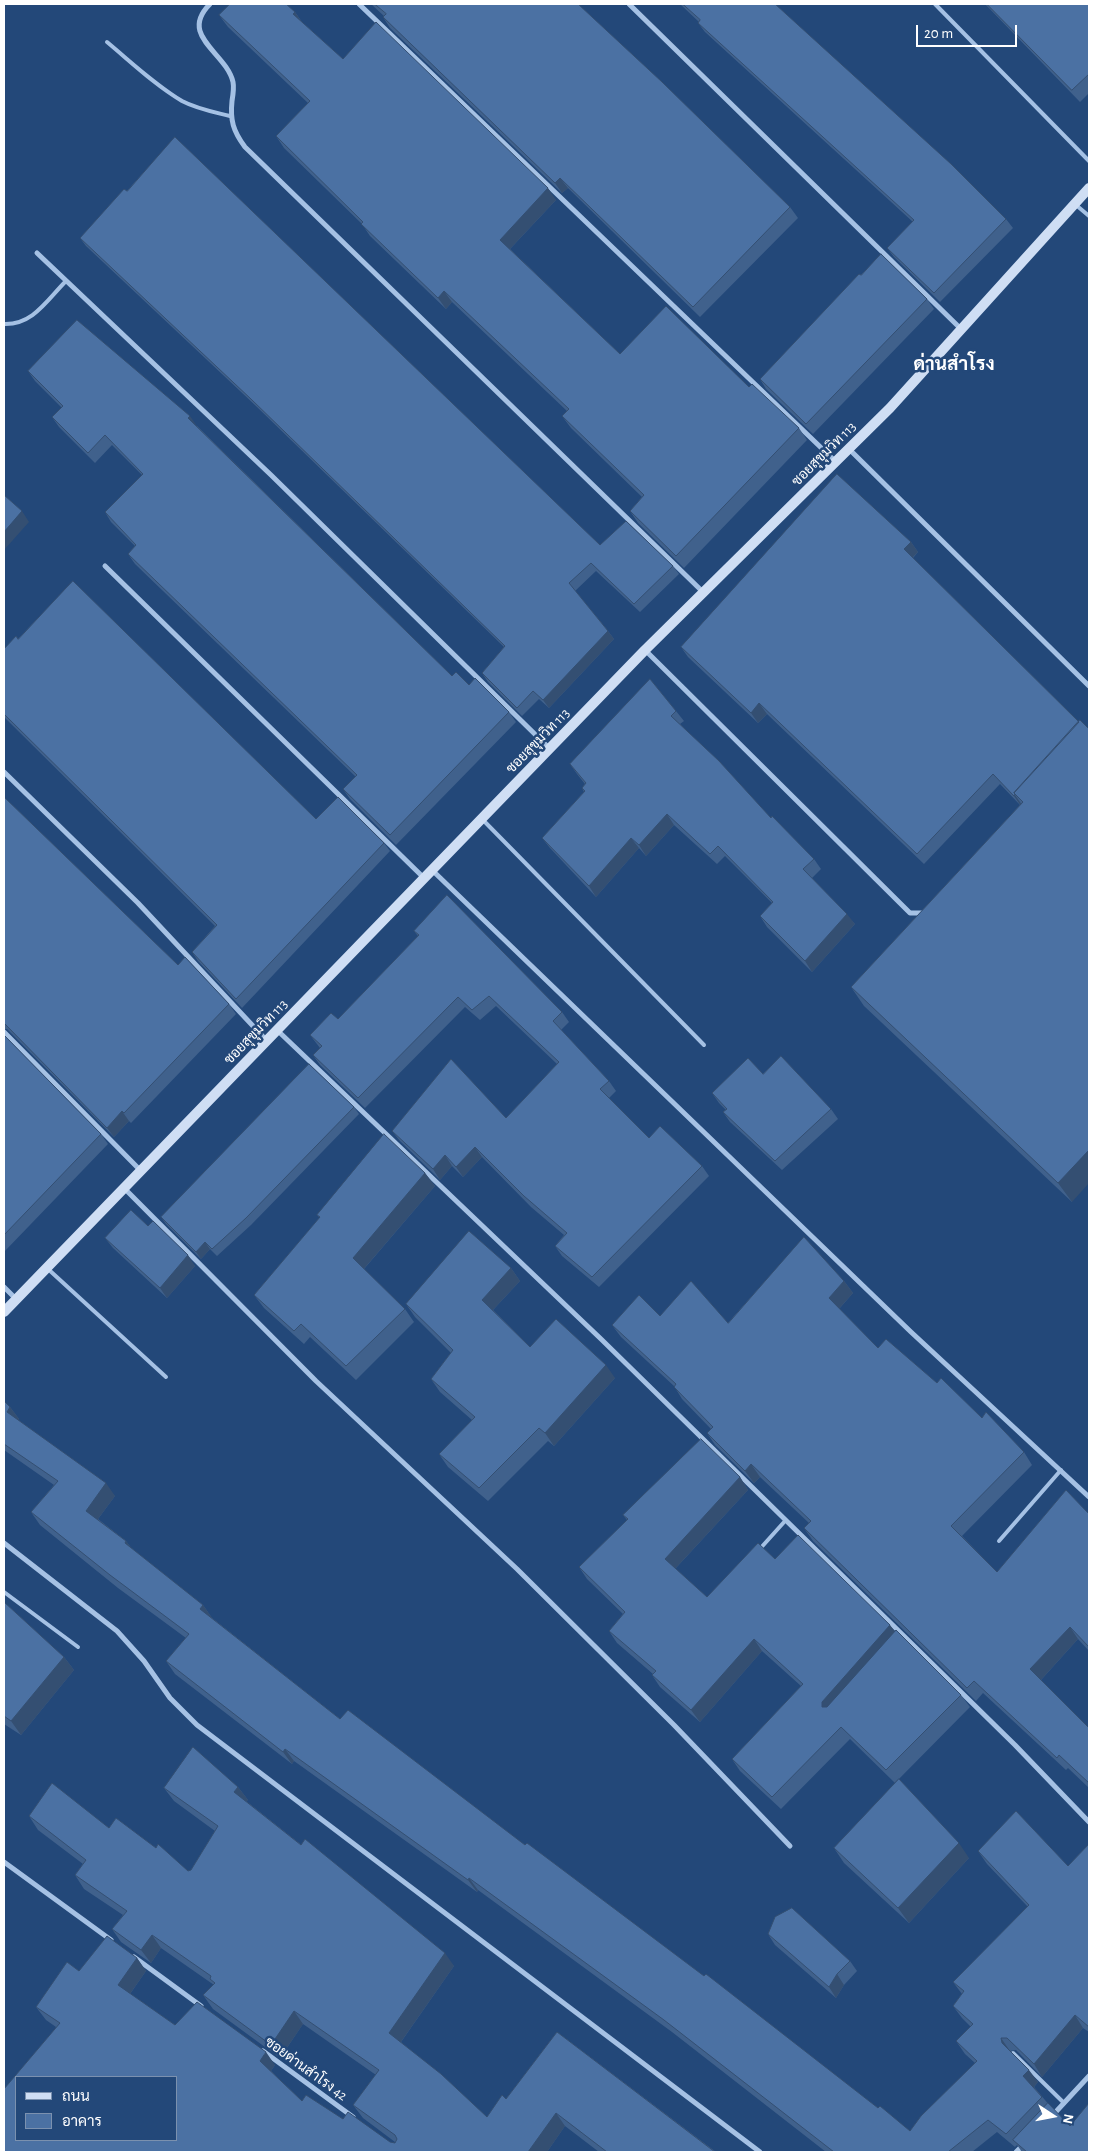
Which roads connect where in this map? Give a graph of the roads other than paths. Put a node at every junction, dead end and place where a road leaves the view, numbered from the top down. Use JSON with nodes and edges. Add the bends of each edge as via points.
{"nodes":[{"id":1,"x":210,"y":4,"type":"edge"},
{"id":2,"x":359,"y":4,"type":"edge"},
{"id":3,"x":629,"y":4,"type":"edge"},
{"id":4,"x":935,"y":4,"type":"edge"},
{"id":5,"x":108,"y":42,"type":"dead end"},
{"id":6,"x":230,"y":116,"type":"junction"},
{"id":7,"x":1089,"y":161,"type":"edge"},
{"id":8,"x":1089,"y":188,"type":"edge"},
{"id":9,"x":1074,"y":204,"type":"junction"},
{"id":10,"x":1089,"y":216,"type":"edge"},
{"id":11,"x":37,"y":253,"type":"dead end"},
{"id":12,"x":66,"y":281,"type":"junction"},
{"id":13,"x":4,"y":324,"type":"edge"},
{"id":14,"x":961,"y":329,"type":"junction"},
{"id":15,"x":849,"y":448,"type":"junction"},
{"id":16,"x":836,"y":462,"type":"junction"},
{"id":17,"x":105,"y":566,"type":"dead end"},
{"id":18,"x":704,"y":593,"type":"junction"},
{"id":19,"x":645,"y":650,"type":"junction"},
{"id":20,"x":1089,"y":686,"type":"edge"},
{"id":21,"x":550,"y":749,"type":"junction"},
{"id":22,"x":4,"y":772,"type":"edge"},
{"id":23,"x":482,"y":819,"type":"junction"},
{"id":24,"x":432,"y":870,"type":"junction"},
{"id":25,"x":424,"y":878,"type":"junction"},
{"id":26,"x":930,"y":909,"type":"edge"},
{"id":27,"x":277,"y":1030,"type":"junction"},
{"id":28,"x":4,"y":1032,"type":"edge"},
{"id":29,"x":267,"y":1041,"type":"junction"},
{"id":30,"x":704,"y":1045,"type":"dead end"},
{"id":31,"x":141,"y":1171,"type":"junction"},
{"id":32,"x":124,"y":1188,"type":"junction"},
{"id":33,"x":47,"y":1268,"type":"junction"},
{"id":34,"x":4,"y":1287,"type":"edge"},
{"id":35,"x":16,"y":1299,"type":"junction"},
{"id":36,"x":4,"y":1312,"type":"edge"},
{"id":37,"x":166,"y":1377,"type":"dead end"},
{"id":38,"x":1061,"y":1470,"type":"junction"},
{"id":39,"x":1089,"y":1497,"type":"edge"},
{"id":40,"x":785,"y":1521,"type":"junction"},
{"id":41,"x":999,"y":1541,"type":"dead end"},
{"id":42,"x":4,"y":1543,"type":"edge"},
{"id":43,"x":753,"y":1557,"type":"edge"},
{"id":44,"x":4,"y":1592,"type":"edge"},
{"id":45,"x":904,"y":1637,"type":"junction"},
{"id":46,"x":897,"y":1645,"type":"edge"},
{"id":47,"x":78,"y":1646,"type":"dead end"},
{"id":48,"x":1089,"y":1822,"type":"edge"},
{"id":49,"x":790,"y":1846,"type":"dead end"},
{"id":50,"x":4,"y":1862,"type":"edge"},
{"id":51,"x":115,"y":1943,"type":"edge"},
{"id":52,"x":131,"y":1955,"type":"edge"},
{"id":53,"x":203,"y":2007,"type":"edge"},
{"id":54,"x":259,"y":2048,"type":"edge"},
{"id":55,"x":1013,"y":2052,"type":"edge"},
{"id":56,"x":1089,"y":2076,"type":"edge"},
{"id":57,"x":1064,"y":2103,"type":"junction"},
{"id":58,"x":1050,"y":2117,"type":"edge"},
{"id":59,"x":362,"y":2123,"type":"edge"},
{"id":60,"x":1030,"y":2138,"type":"edge"},
{"id":61,"x":760,"y":2152,"type":"edge"},
{"id":62,"x":1016,"y":2152,"type":"edge"}],
"edges":[{"from":1,"to":6,"type":"street","via":[[198,22],[200,35],[233,82]]},
{"from":2,"to":16,"type":"street"},
{"from":3,"to":14,"type":"street"},
{"from":4,"to":7,"type":"lane"},
{"from":5,"to":6,"type":"lane","via":[[182,101]]},
{"from":6,"to":18,"type":"street","via":[[234,132],[245,147]]},
{"from":8,"to":9,"type":"main road","name":"ซอยสุขุมวิท 113"},
{"from":9,"to":10,"type":"lane"},
{"from":9,"to":14,"type":"main road","name":"ซอยสุขุมวิท 113"},
{"from":11,"to":12,"type":"street"},
{"from":12,"to":13,"type":"lane","via":[[31,317],[20,324]]},
{"from":12,"to":21,"type":"street","via":[[272,475]]},
{"from":14,"to":15,"type":"main road","name":"ซอยสุขุมวิท 113"},
{"from":15,"to":16,"type":"main road","name":"ซอยสุขุมวิท 113"},
{"from":15,"to":20,"type":"street"},
{"from":16,"to":18,"type":"main road","name":"ซอยสุขุมวิท 113"},
{"from":17,"to":25,"type":"street"},
{"from":18,"to":19,"type":"main road","name":"ซอยสุขุมวิท 113"},
{"from":19,"to":21,"type":"main road","name":"ซอยสุขุมวิท 113"},
{"from":19,"to":26,"type":"street","via":[[910,913],[921,915]]},
{"from":21,"to":23,"type":"main road","name":"ซอยสุขุมวิท 113"},
{"from":22,"to":29,"type":"street","via":[[138,903]]},
{"from":23,"to":24,"type":"main road","name":"ซอยสุขุมวิท 113"},
{"from":23,"to":30,"type":"lane"},
{"from":24,"to":25,"type":"main road","name":"ซอยสุขุมวิท 113"},
{"from":24,"to":38,"type":"street","via":[[904,1325]]},
{"from":25,"to":27,"type":"main road","name":"ซอยสุขุมวิท 113"},
{"from":27,"to":29,"type":"main road","name":"ซอยสุขุมวิท 113"},
{"from":27,"to":40,"type":"street","via":[[601,1339]]},
{"from":28,"to":31,"type":"street"},
{"from":29,"to":31,"type":"main road","name":"ซอยสุขุมวิท 113"},
{"from":31,"to":32,"type":"main road","name":"ซอยสุขุมวิท 113"},
{"from":32,"to":33,"type":"main road","name":"ซอยสุขุมวิท 113"},
{"from":32,"to":49,"type":"street","via":[[316,1381],[517,1569],[654,1704]]},
{"from":33,"to":35,"type":"main road","name":"ซอยสุขุมวิท 113"},
{"from":33,"to":37,"type":"lane"},
{"from":34,"to":35,"type":"street"},
{"from":35,"to":36,"type":"main road","name":"ซอยสุขุมวิท 113"},
{"from":38,"to":39,"type":"street"},
{"from":38,"to":41,"type":"lane"},
{"from":40,"to":43,"type":"lane"},
{"from":40,"to":45,"type":"street"},
{"from":42,"to":61,"type":"street","via":[[117,1631],[144,1661],[170,1698],[197,1725]]},
{"from":44,"to":47,"type":"lane"},
{"from":45,"to":46,"type":"lane"},
{"from":45,"to":48,"type":"street"},
{"from":50,"to":51,"type":"street"},
{"from":52,"to":53,"type":"street"},
{"from":54,"to":59,"type":"street","name":"ซอยด่านสำโรง 42"},
{"from":55,"to":57,"type":"lane"},
{"from":56,"to":57,"type":"street"},
{"from":57,"to":58,"type":"street"},
{"from":60,"to":62,"type":"street"}]}
